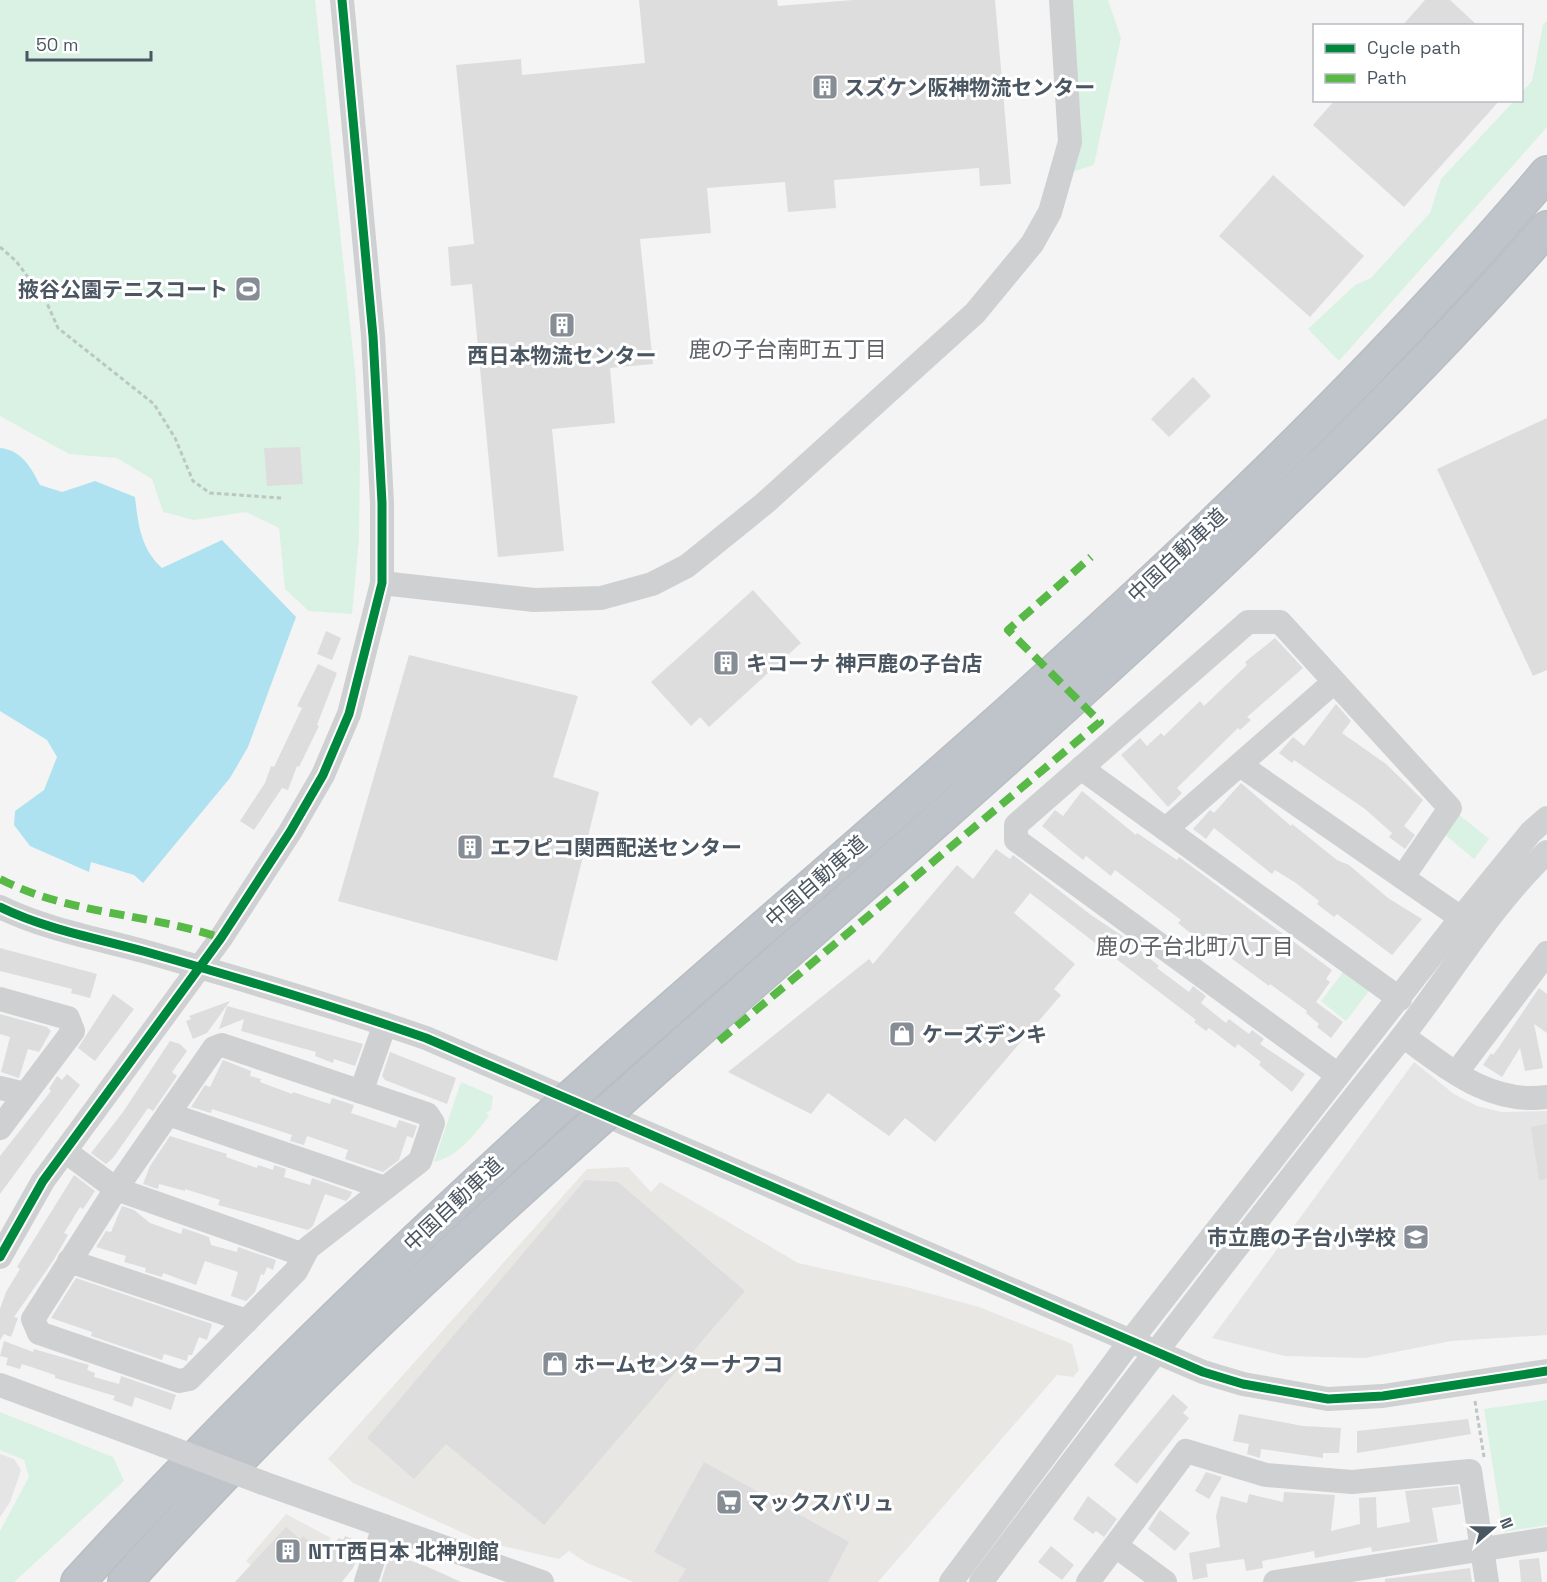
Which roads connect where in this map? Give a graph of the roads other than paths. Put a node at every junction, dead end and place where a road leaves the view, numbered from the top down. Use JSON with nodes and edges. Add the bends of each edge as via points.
{"nodes":[{"id":1,"x":342,"y":0,"type":"edge"},
{"id":2,"x":1061,"y":0,"type":"edge"},
{"id":3,"x":1547,"y":173,"type":"edge"},
{"id":4,"x":1547,"y":228,"type":"edge"},
{"id":5,"x":382,"y":583,"type":"junction"},
{"id":6,"x":1334,"y":682,"type":"junction"},
{"id":7,"x":1240,"y":765,"type":"junction"},
{"id":8,"x":1082,"y":768,"type":"junction"},
{"id":9,"x":1547,"y":818,"type":"edge"},
{"id":10,"x":1166,"y":829,"type":"junction"},
{"id":11,"x":1547,"y":852,"type":"edge"},
{"id":12,"x":1403,"y":877,"type":"junction"},
{"id":13,"x":0,"y":907,"type":"edge"},
{"id":14,"x":1461,"y":918,"type":"junction"},
{"id":15,"x":1547,"y":953,"type":"edge"},
{"id":16,"x":198,"y":968,"type":"junction"},
{"id":17,"x":0,"y":999,"type":"edge"},
{"id":18,"x":1400,"y":999,"type":"junction"},
{"id":19,"x":385,"y":1024,"type":"junction"},
{"id":20,"x":1403,"y":1036,"type":"junction"},
{"id":21,"x":1456,"y":1073,"type":"junction"},
{"id":22,"x":1338,"y":1075,"type":"junction"},
{"id":23,"x":0,"y":1088,"type":"edge"},
{"id":24,"x":361,"y":1092,"type":"junction"},
{"id":25,"x":25,"y":1094,"type":"junction"},
{"id":26,"x":1547,"y":1097,"type":"edge"},
{"id":27,"x":168,"y":1114,"type":"junction"},
{"id":28,"x":0,"y":1128,"type":"edge"},
{"id":29,"x":65,"y":1151,"type":"junction"},
{"id":30,"x":386,"y":1188,"type":"junction"},
{"id":31,"x":116,"y":1189,"type":"junction"},
{"id":32,"x":304,"y":1254,"type":"junction"},
{"id":33,"x":0,"y":1257,"type":"edge"},
{"id":34,"x":69,"y":1261,"type":"junction"},
{"id":35,"x":247,"y":1321,"type":"junction"},
{"id":36,"x":1132,"y":1339,"type":"junction"},
{"id":37,"x":1156,"y":1350,"type":"junction"},
{"id":38,"x":1547,"y":1371,"type":"edge"},
{"id":39,"x":0,"y":1385,"type":"edge"},
{"id":40,"x":384,"y":1526,"type":"junction"},
{"id":41,"x":1547,"y":1539,"type":"edge"},
{"id":42,"x":1116,"y":1546,"type":"junction"},
{"id":43,"x":1482,"y":1551,"type":"junction"},
{"id":44,"x":78,"y":1582,"type":"edge"},
{"id":45,"x":125,"y":1582,"type":"edge"},
{"id":46,"x":366,"y":1582,"type":"edge"},
{"id":47,"x":542,"y":1582,"type":"edge"},
{"id":48,"x":951,"y":1582,"type":"edge"},
{"id":49,"x":981,"y":1582,"type":"edge"},
{"id":50,"x":1088,"y":1582,"type":"edge"},
{"id":51,"x":1165,"y":1582,"type":"edge"},
{"id":52,"x":1275,"y":1582,"type":"edge"},
{"id":53,"x":1486,"y":1582,"type":"edge"}],
"edges":[{"from":1,"to":5,"type":"street","via":[[381,444]]},
{"from":2,"to":5,"type":"street","via":[[1070,142],[1050,212],[1032,244],[975,312],[765,503],[687,566],[652,584],[601,598],[534,600]]},
{"from":3,"to":44,"type":"highway","name":"中国自動車道","bridge":true,"via":[[1391,346],[1252,484],[999,719],[542,1123],[295,1355],[171,1480]]},
{"from":4,"to":45,"type":"highway","name":"中国自動車道","bridge":true,"via":[[1404,384],[1154,625],[448,1255],[203,1494]]},
{"from":5,"to":16,"type":"street","via":[[349,714],[323,775]]},
{"from":6,"to":7,"type":"street"},
{"from":6,"to":8,"type":"street","via":[[1280,622],[1248,622]]},
{"from":6,"to":12,"type":"street","via":[[1450,808]]},
{"from":7,"to":10,"type":"street"},
{"from":7,"to":12,"type":"street"},
{"from":8,"to":10,"type":"street"},
{"from":8,"to":22,"type":"street","via":[[1016,825],[1016,840]]},
{"from":9,"to":14,"type":"street","via":[[1531,832]]},
{"from":10,"to":18,"type":"street"},
{"from":11,"to":20,"type":"street","via":[[1488,921]]},
{"from":12,"to":14,"type":"street"},
{"from":13,"to":16,"type":"street"},
{"from":14,"to":18,"type":"street"},
{"from":15,"to":21,"type":"street"},
{"from":16,"to":19,"type":"street","via":[[323,1002]]},
{"from":16,"to":29,"type":"street"},
{"from":17,"to":25,"type":"street","via":[[68,1018],[73,1031]]},
{"from":18,"to":22,"type":"street"},
{"from":19,"to":24,"type":"street"},
{"from":19,"to":36,"type":"street"},
{"from":20,"to":21,"type":"street"},
{"from":20,"to":37,"type":"street"},
{"from":21,"to":26,"type":"street","via":[[1489,1093],[1531,1099]]},
{"from":22,"to":36,"type":"street"},
{"from":23,"to":25,"type":"street"},
{"from":24,"to":27,"type":"street","via":[[222,1045],[214,1047]]},
{"from":24,"to":30,"type":"street","via":[[427,1114],[433,1123],[420,1161]]},
{"from":25,"to":28,"type":"street"},
{"from":27,"to":30,"type":"street"},
{"from":27,"to":31,"type":"street"},
{"from":29,"to":31,"type":"street"},
{"from":29,"to":33,"type":"street","via":[[43,1181]]},
{"from":30,"to":32,"type":"street"},
{"from":31,"to":32,"type":"street"},
{"from":31,"to":34,"type":"street"},
{"from":32,"to":35,"type":"street","via":[[296,1271]]},
{"from":34,"to":35,"type":"street"},
{"from":34,"to":35,"type":"street","via":[[33,1320],[39,1333],[179,1380],[189,1379]]},
{"from":36,"to":37,"type":"street"},
{"from":36,"to":48,"type":"street"},
{"from":37,"to":38,"type":"street","via":[[1203,1372],[1244,1384],[1328,1399],[1383,1396]]},
{"from":37,"to":49,"type":"street"},
{"from":39,"to":40,"type":"street","bridge":true},
{"from":40,"to":46,"type":"street"},
{"from":40,"to":47,"type":"street"},
{"from":41,"to":43,"type":"street"},
{"from":42,"to":43,"type":"street","via":[[1186,1451],[1266,1475],[1352,1482],[1470,1471]]},
{"from":42,"to":50,"type":"street"},
{"from":42,"to":51,"type":"street"},
{"from":43,"to":52,"type":"street"},
{"from":43,"to":53,"type":"street"}]}
